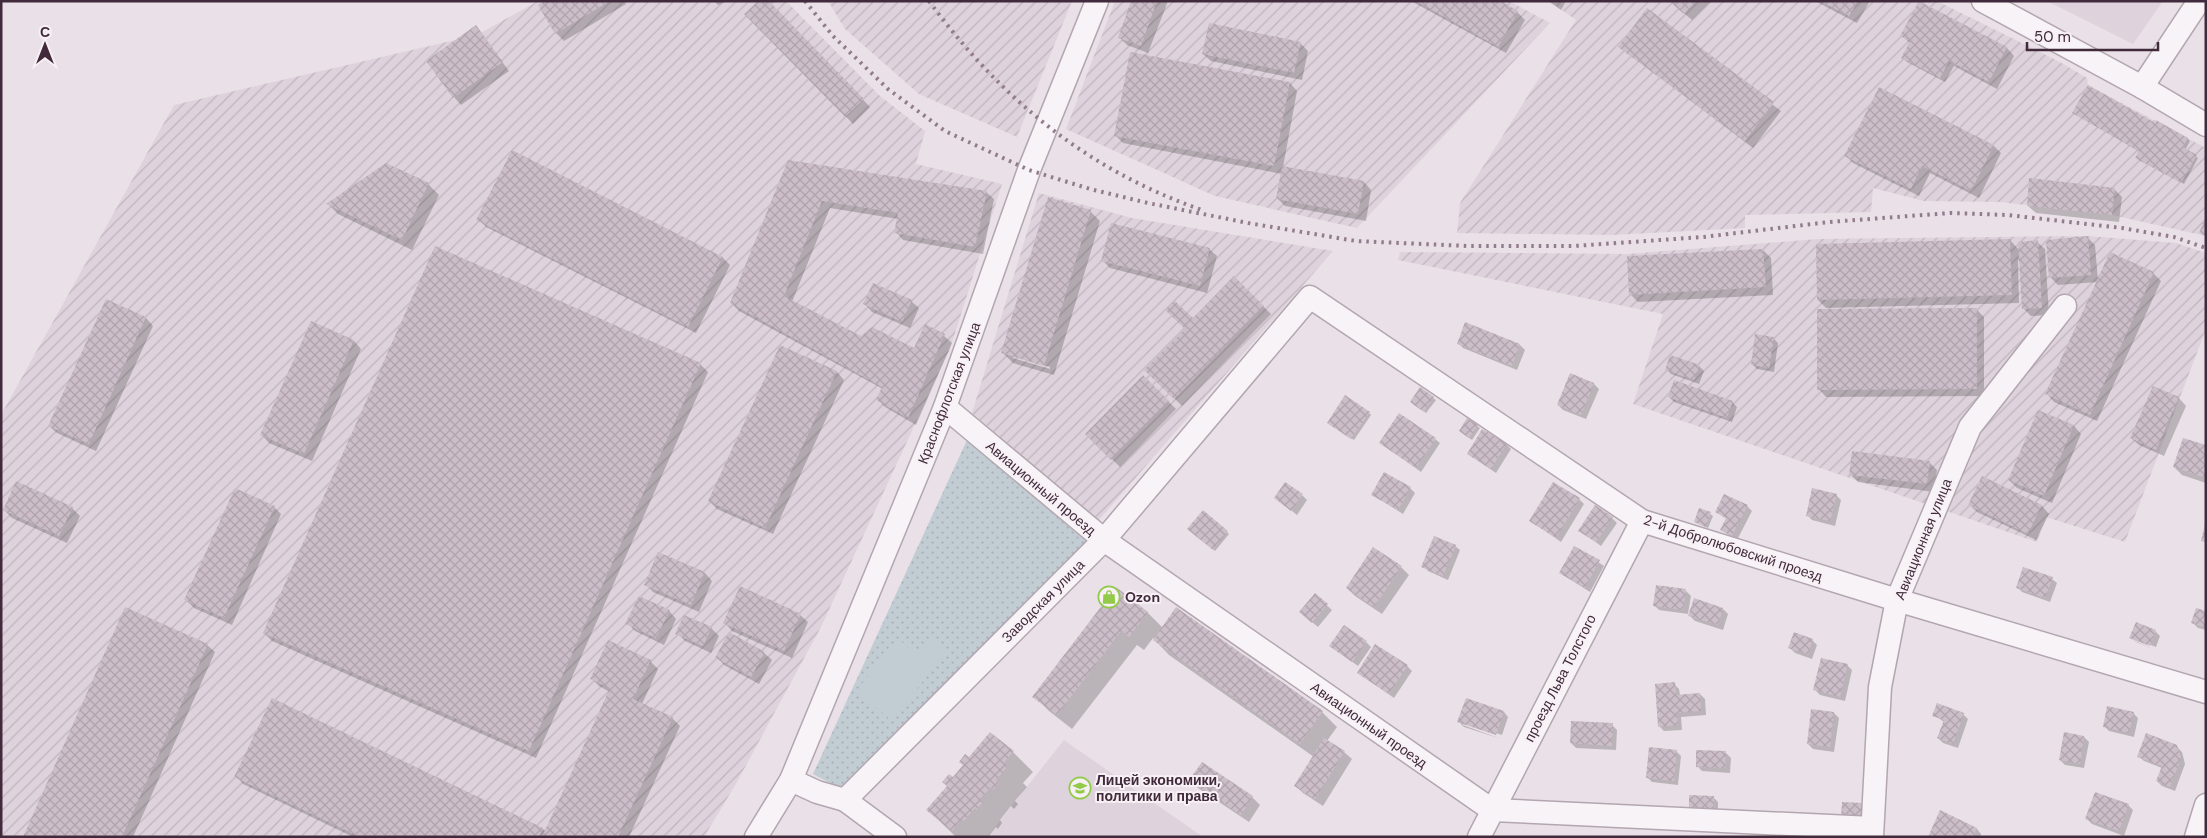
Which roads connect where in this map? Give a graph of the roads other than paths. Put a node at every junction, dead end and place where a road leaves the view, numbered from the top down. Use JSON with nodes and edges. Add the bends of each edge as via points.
{"nodes":[{"id":1,"x":1097,"y":1,"type":"edge"},
{"id":2,"x":1983,"y":1,"type":"edge"},
{"id":3,"x":2199,"y":1,"type":"edge"},
{"id":4,"x":2142,"y":88,"type":"junction"},
{"id":5,"x":2206,"y":125,"type":"edge"},
{"id":6,"x":1310,"y":297,"type":"joint"},
{"id":7,"x":2065,"y":306,"type":"dead end"},
{"id":8,"x":946,"y":407,"type":"junction"},
{"id":9,"x":1642,"y":521,"type":"junction"},
{"id":10,"x":1104,"y":540,"type":"junction"},
{"id":11,"x":1897,"y":600,"type":"junction"},
{"id":12,"x":2206,"y":692,"type":"edge"},
{"id":13,"x":791,"y":780,"type":"junction"},
{"id":14,"x":845,"y":800,"type":"junction"},
{"id":15,"x":2206,"y":805,"type":"edge"},
{"id":16,"x":1492,"y":810,"type":"junction"},
{"id":17,"x":1872,"y":832,"type":"edge"},
{"id":18,"x":756,"y":837,"type":"edge"},
{"id":19,"x":895,"y":837,"type":"edge"},
{"id":20,"x":1479,"y":837,"type":"edge"},
{"id":21,"x":2196,"y":837,"type":"edge"}],
"edges":[{"from":1,"to":8,"type":"street","name":"Краснофлотская улица","via":[[1032,161]]},
{"from":2,"to":4,"type":"street"},
{"from":3,"to":4,"type":"street"},
{"from":4,"to":5,"type":"street"},
{"from":6,"to":9,"type":"street","name":"2-й Добролюбовский проезд"},
{"from":6,"to":10,"type":"street","name":"Заводская улица"},
{"from":7,"to":11,"type":"street","name":"Авиационная улица","via":[[1970,427]]},
{"from":8,"to":10,"type":"street","name":"Авиационный проезд"},
{"from":8,"to":13,"type":"street","name":"Краснофлотская улица"},
{"from":9,"to":11,"type":"street","name":"2-й Добролюбовский проезд"},
{"from":9,"to":16,"type":"street","name":"проезд Льва Толстого"},
{"from":10,"to":14,"type":"street","name":"Заводская улица"},
{"from":10,"to":16,"type":"street","name":"Авиационный проезд"},
{"from":11,"to":12,"type":"street","name":"2-й Добролюбовский проезд"},
{"from":11,"to":17,"type":"street","name":"Авиационная улица","via":[[1880,687]]},
{"from":13,"to":14,"type":"street"},
{"from":13,"to":18,"type":"street"},
{"from":14,"to":19,"type":"street"},
{"from":15,"to":21,"type":"street"},
{"from":16,"to":17,"type":"street"},
{"from":16,"to":20,"type":"street","name":"проезд Льва Толстого"}]}
